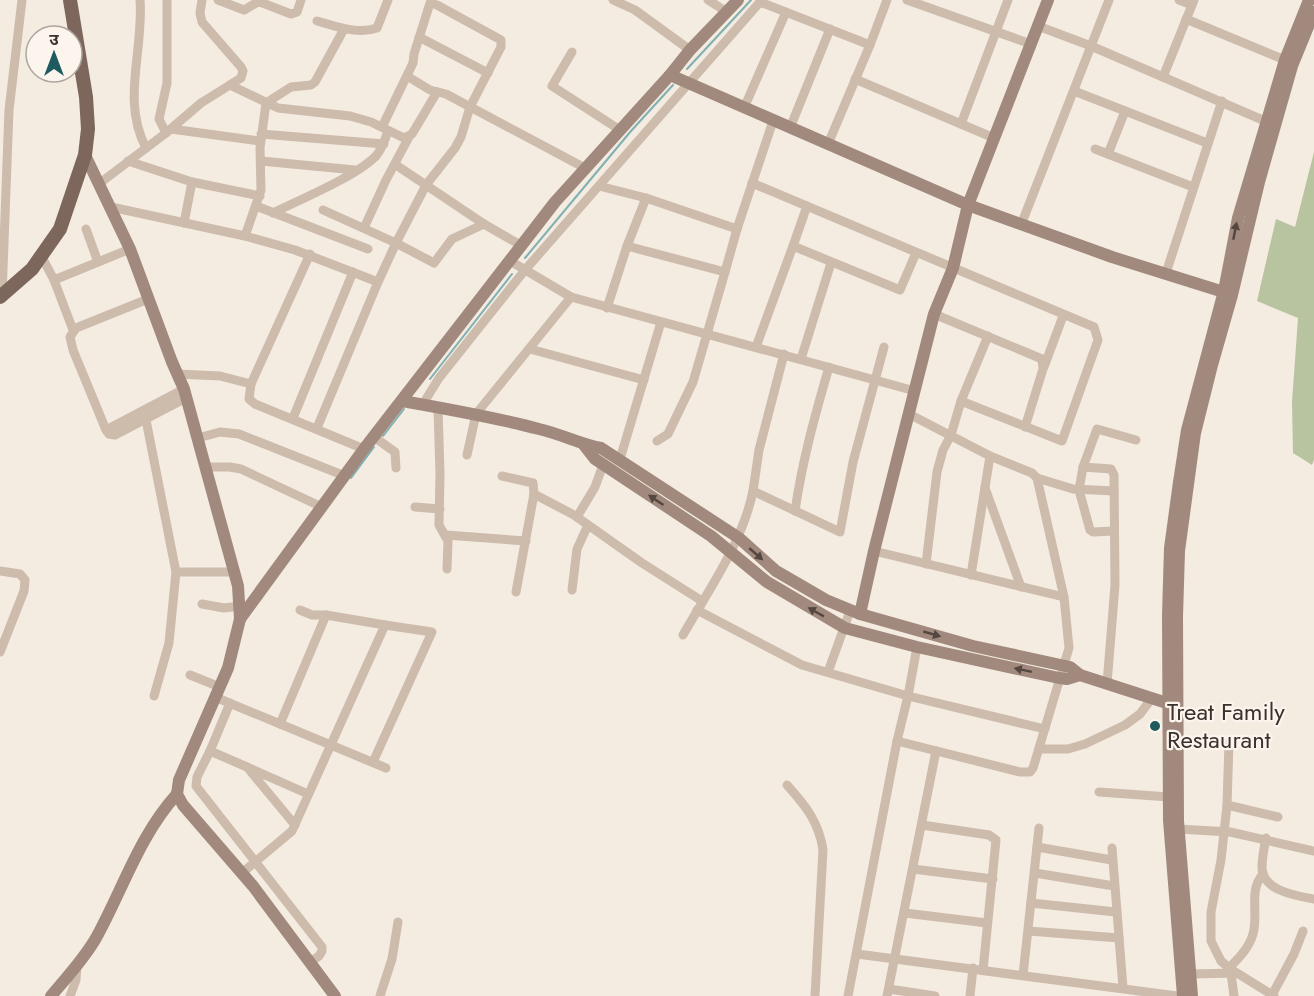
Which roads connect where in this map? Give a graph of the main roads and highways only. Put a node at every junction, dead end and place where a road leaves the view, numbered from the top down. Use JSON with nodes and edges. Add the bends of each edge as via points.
{"nodes":[{"id":1,"x":70,"y":0,"type":"edge"},
{"id":2,"x":1,"y":297,"type":"edge"}],
"edges":[{"from":1,"to":2,"type":"main road","via":[[86,97],[85,155],[60,230],[32,269]]}]}
